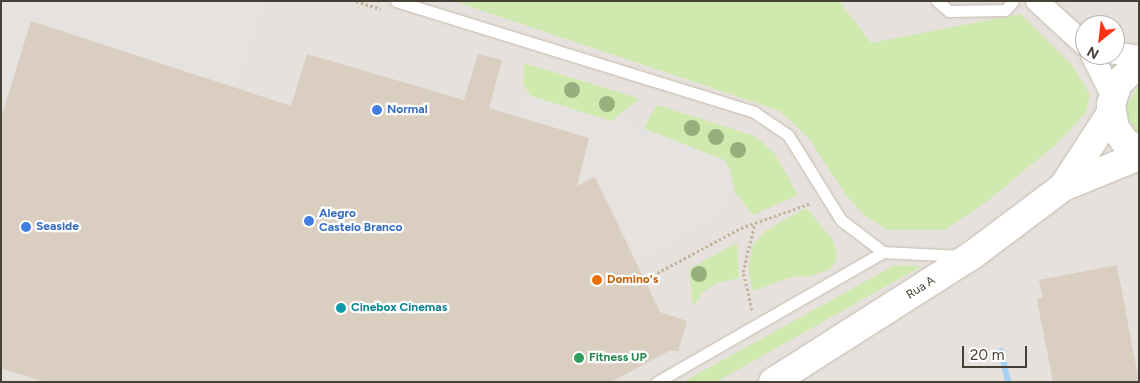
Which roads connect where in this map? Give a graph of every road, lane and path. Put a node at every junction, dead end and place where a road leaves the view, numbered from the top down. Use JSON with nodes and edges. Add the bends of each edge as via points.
{"nodes":[{"id":1,"x":396,"y":1,"type":"edge"},
{"id":2,"x":937,"y":1,"type":"edge"},
{"id":3,"x":1013,"y":1,"type":"edge"},
{"id":4,"x":1037,"y":1,"type":"edge"},
{"id":5,"x":1075,"y":36,"type":"edge"},
{"id":6,"x":1125,"y":55,"type":"edge"},
{"id":7,"x":1139,"y":57,"type":"edge"},
{"id":8,"x":1139,"y":64,"type":"edge"},
{"id":9,"x":1096,"y":65,"type":"edge"},
{"id":10,"x":1112,"y":104,"type":"junction"},
{"id":11,"x":1139,"y":152,"type":"edge"},
{"id":12,"x":1139,"y":156,"type":"edge"},
{"id":13,"x":1063,"y":187,"type":"junction"},
{"id":14,"x":828,"y":197,"type":"junction"},
{"id":15,"x":755,"y":223,"type":"junction"},
{"id":16,"x":883,"y":252,"type":"junction"},
{"id":17,"x":970,"y":256,"type":"junction"},
{"id":18,"x":644,"y":280,"type":"dead end"},
{"id":19,"x":755,"y":326,"type":"junction"},
{"id":20,"x":658,"y":382,"type":"edge"},
{"id":21,"x":773,"y":382,"type":"edge"}],
"edges":[{"from":1,"to":14,"type":"lane","via":[[754,112],[788,135]]},
{"from":2,"to":3,"type":"lane","via":[[949,11],[1005,10]]},
{"from":4,"to":5,"type":"street"},
{"from":6,"to":7,"type":"street"},
{"from":8,"to":10,"type":"street","name":"Rua A","via":[[1123,76]]},
{"from":9,"to":10,"type":"street"},
{"from":10,"to":11,"type":"street","via":[[1120,136]]},
{"from":10,"to":13,"type":"street","name":"Rua A"},
{"from":12,"to":13,"type":"street","name":"Rua A"},
{"from":13,"to":17,"type":"street","name":"Rua A"},
{"from":14,"to":15,"type":"path"},
{"from":14,"to":16,"type":"lane","via":[[841,220]]},
{"from":15,"to":18,"type":"path"},
{"from":15,"to":19,"type":"path","via":[[743,272]]},
{"from":16,"to":17,"type":"lane"},
{"from":16,"to":19,"type":"lane"},
{"from":17,"to":21,"type":"street","name":"Rua A"},
{"from":19,"to":20,"type":"lane"}]}
